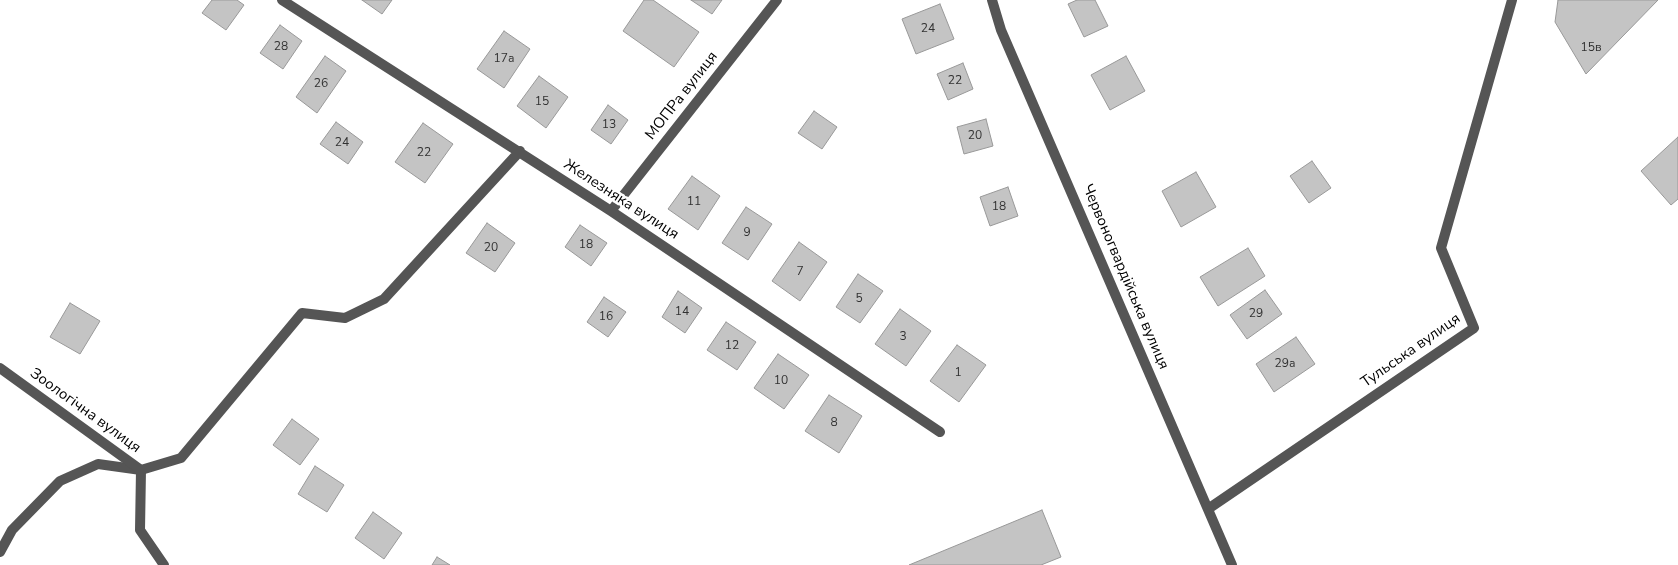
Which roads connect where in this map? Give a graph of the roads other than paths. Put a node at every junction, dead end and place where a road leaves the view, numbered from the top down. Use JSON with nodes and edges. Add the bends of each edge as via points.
{"nodes":[{"id":1,"x":282,"y":0,"type":"edge"},
{"id":2,"x":777,"y":0,"type":"edge"},
{"id":3,"x":992,"y":0,"type":"edge"},
{"id":4,"x":1512,"y":0,"type":"edge"},
{"id":5,"x":520,"y":151,"type":"junction"},
{"id":6,"x":611,"y":211,"type":"junction"},
{"id":7,"x":0,"y":368,"type":"edge"},
{"id":8,"x":940,"y":432,"type":"dead end"},
{"id":9,"x":142,"y":470,"type":"junction"},
{"id":10,"x":1208,"y":509,"type":"junction"},
{"id":11,"x":0,"y":552,"type":"edge"},
{"id":12,"x":164,"y":565,"type":"edge"},
{"id":13,"x":1232,"y":565,"type":"edge"}],
"edges":[{"from":1,"to":5,"type":"street","name":"Железняка вулиця"},
{"from":2,"to":6,"type":"street","name":"МОПРа вулиця"},
{"from":3,"to":10,"type":"street","name":"Червоногвардійська вулиця","via":[[1002,30]]},
{"from":4,"to":10,"type":"street","name":"Тульська вулиця","via":[[1441,248],[1474,328]]},
{"from":5,"to":6,"type":"street","name":"Железняка вулиця"},
{"from":5,"to":9,"type":"street","via":[[384,299],[345,318],[302,313],[181,458]]},
{"from":6,"to":8,"type":"street","name":"Железняка вулиця"},
{"from":7,"to":9,"type":"street","name":"Зоологічна вулиця"},
{"from":9,"to":11,"type":"street","via":[[98,464],[60,481],[12,530]]},
{"from":9,"to":12,"type":"street","name":"Зоологічна вулиця","via":[[140,530]]},
{"from":10,"to":13,"type":"street","name":"Червоногвардійська вулиця"}]}
